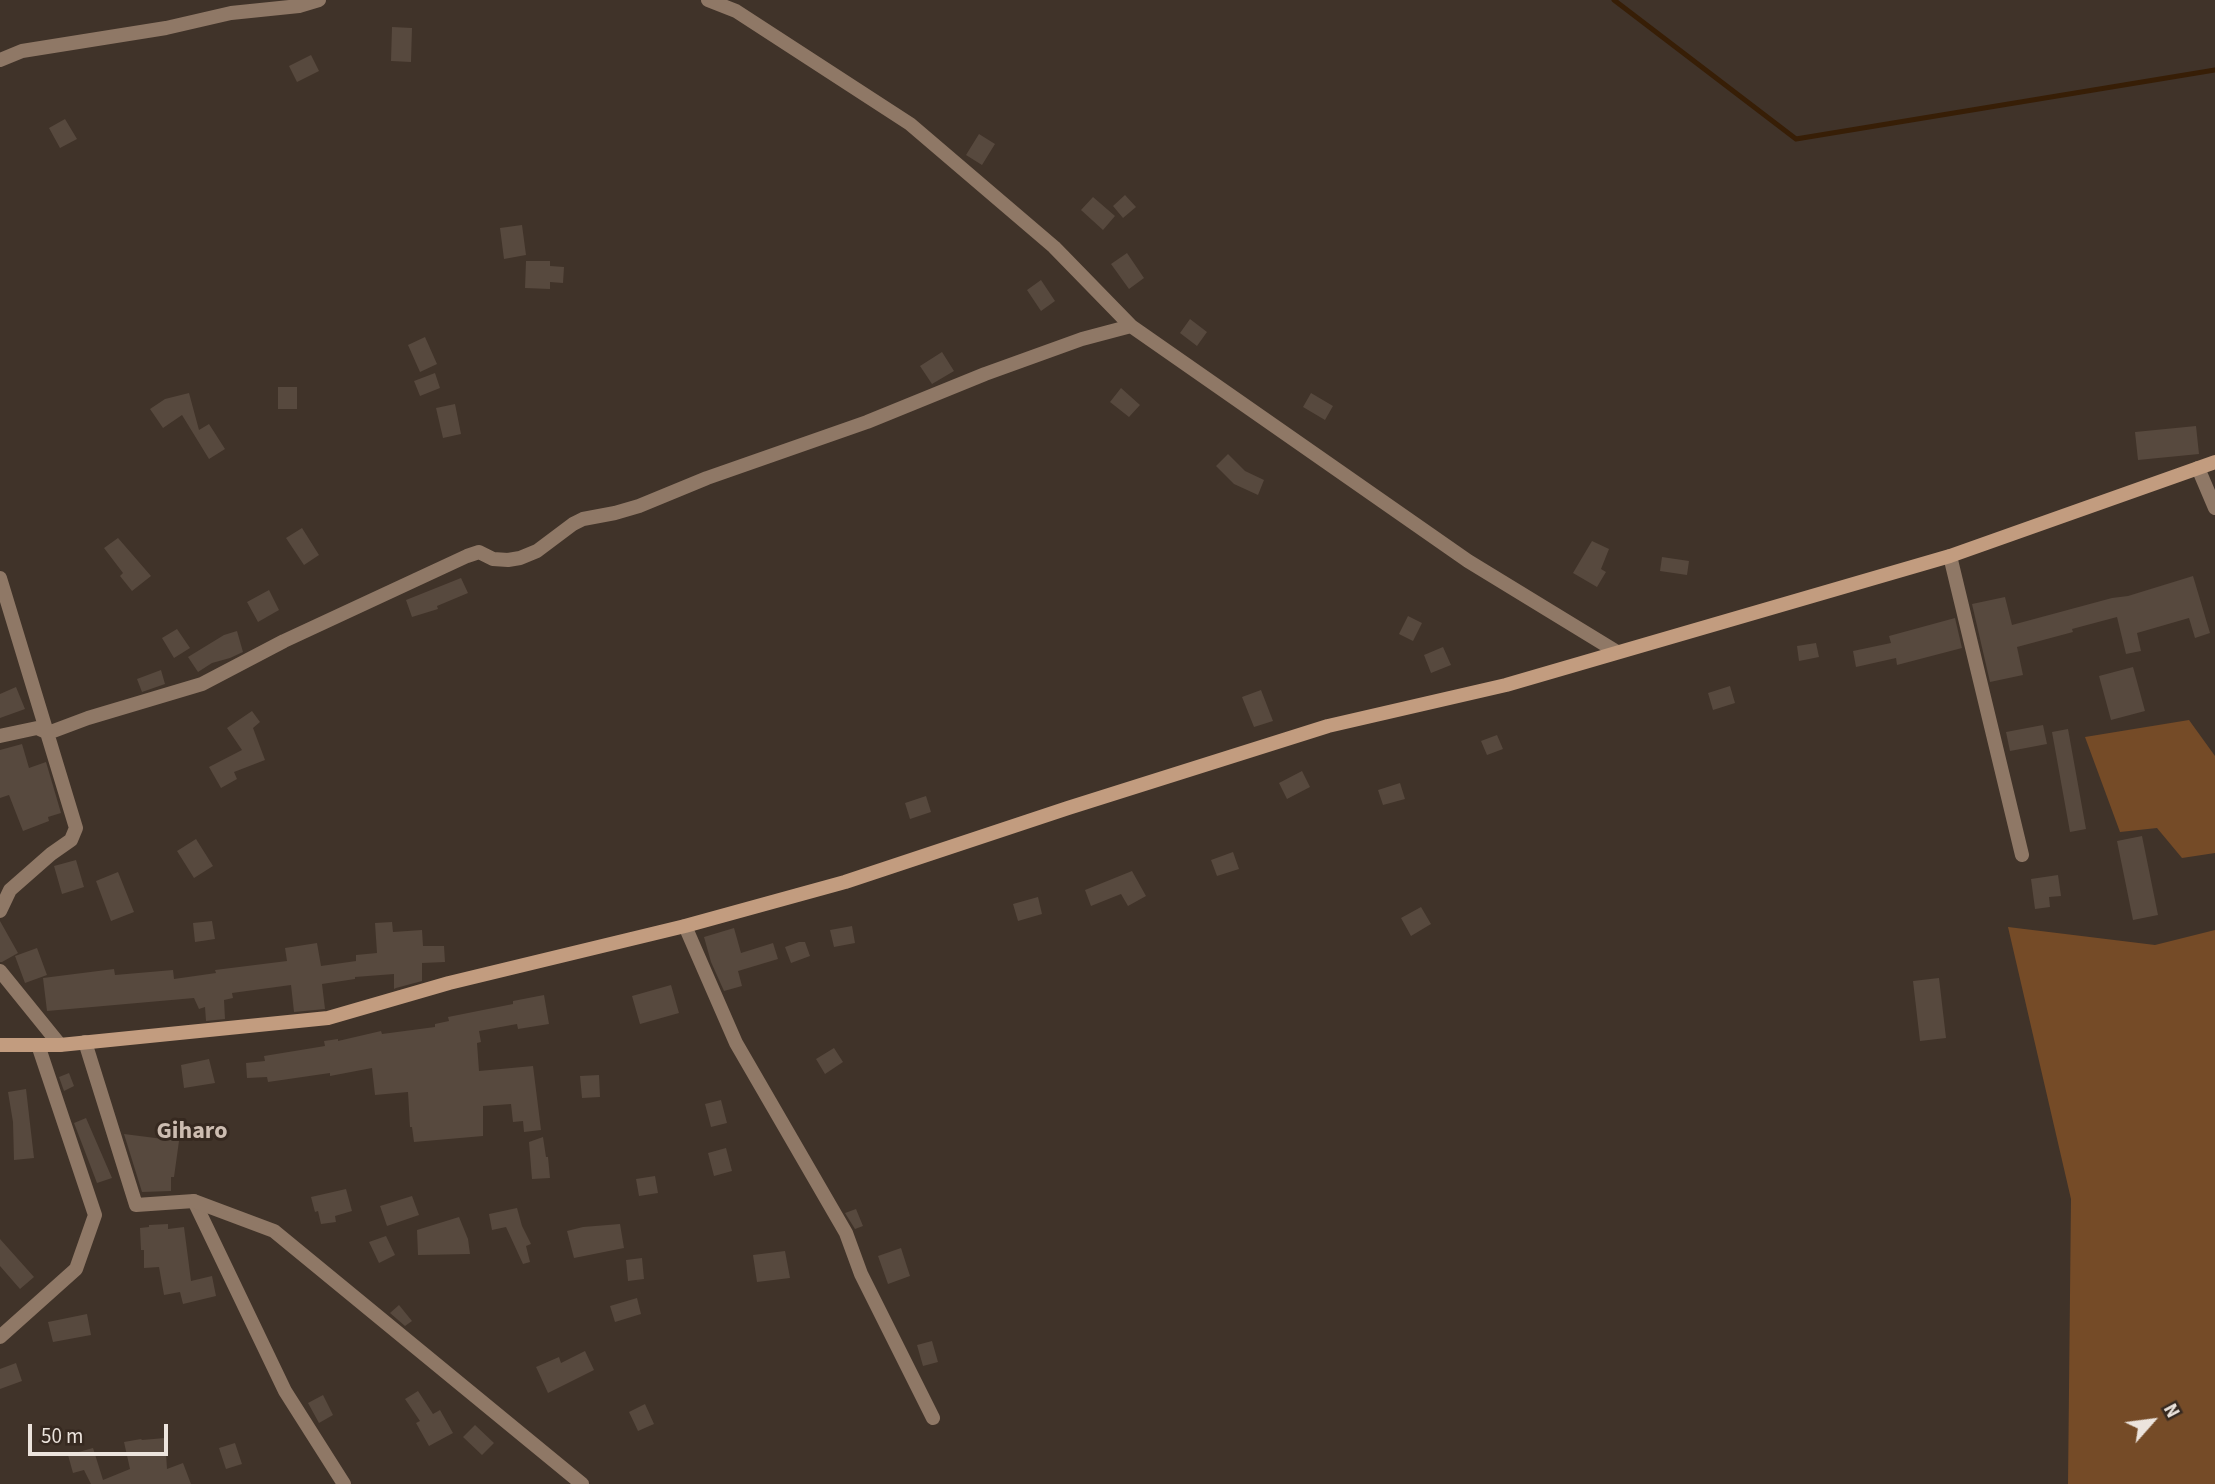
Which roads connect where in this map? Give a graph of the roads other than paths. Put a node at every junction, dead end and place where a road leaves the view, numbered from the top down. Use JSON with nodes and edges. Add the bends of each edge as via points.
{"nodes":[{"id":1,"x":319,"y":0,"type":"edge"},
{"id":2,"x":708,"y":0,"type":"edge"},
{"id":3,"x":0,"y":60,"type":"edge"},
{"id":4,"x":1131,"y":326,"type":"junction"},
{"id":5,"x":2215,"y":462,"type":"edge"},
{"id":6,"x":2198,"y":468,"type":"junction"},
{"id":7,"x":2215,"y":508,"type":"edge"},
{"id":8,"x":1950,"y":556,"type":"junction"},
{"id":9,"x":0,"y":578,"type":"edge"},
{"id":10,"x":1617,"y":652,"type":"junction"},
{"id":11,"x":48,"y":733,"type":"junction"},
{"id":12,"x":0,"y":736,"type":"edge"},
{"id":13,"x":2022,"y":855,"type":"dead end"},
{"id":14,"x":0,"y":911,"type":"edge"},
{"id":15,"x":685,"y":926,"type":"junction"},
{"id":16,"x":0,"y":971,"type":"edge"},
{"id":17,"x":85,"y":1042,"type":"junction"},
{"id":18,"x":0,"y":1045,"type":"edge"},
{"id":19,"x":38,"y":1045,"type":"junction"},
{"id":20,"x":60,"y":1045,"type":"junction"},
{"id":21,"x":194,"y":1201,"type":"junction"},
{"id":22,"x":0,"y":1337,"type":"edge"},
{"id":23,"x":933,"y":1418,"type":"dead end"},
{"id":24,"x":344,"y":1484,"type":"edge"},
{"id":25,"x":582,"y":1484,"type":"edge"}],
"edges":[{"from":1,"to":3,"type":"street","via":[[22,51]]},
{"from":2,"to":4,"type":"street","via":[[736,11],[910,124],[1054,247]]},
{"from":4,"to":10,"type":"street","via":[[1468,561]]},
{"from":4,"to":11,"type":"street","via":[[985,374],[639,506],[583,520],[520,558],[493,559],[479,552],[467,556],[285,640],[202,684]]},
{"from":5,"to":6,"type":"main road"},
{"from":6,"to":7,"type":"street"},
{"from":6,"to":8,"type":"main road"},
{"from":8,"to":10,"type":"main road"},
{"from":8,"to":13,"type":"street"},
{"from":9,"to":11,"type":"street"},
{"from":10,"to":15,"type":"main road","via":[[1506,685],[1328,726],[845,882]]},
{"from":11,"to":12,"type":"street","via":[[37,728]]},
{"from":11,"to":14,"type":"street","via":[[76,828],[71,840],[10,891]]},
{"from":15,"to":17,"type":"main road","via":[[449,982],[328,1018]]},
{"from":15,"to":23,"type":"street","via":[[736,1043],[846,1233],[861,1274]]},
{"from":16,"to":20,"type":"street"},
{"from":17,"to":20,"type":"main road"},
{"from":17,"to":21,"type":"street","via":[[136,1205]]},
{"from":18,"to":19,"type":"main road"},
{"from":19,"to":20,"type":"main road"},
{"from":19,"to":22,"type":"street","via":[[95,1215],[76,1269]]},
{"from":21,"to":24,"type":"street","via":[[285,1391]]},
{"from":21,"to":25,"type":"street","via":[[274,1231]]}]}
